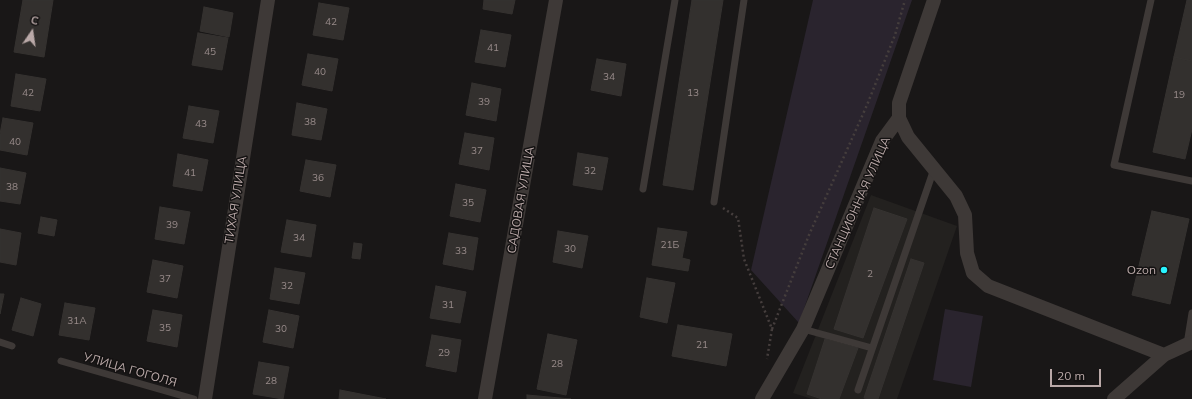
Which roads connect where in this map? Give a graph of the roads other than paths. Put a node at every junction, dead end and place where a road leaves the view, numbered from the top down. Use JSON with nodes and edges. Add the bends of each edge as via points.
{"nodes":[{"id":1,"x":268,"y":0,"type":"edge"},
{"id":2,"x":556,"y":0,"type":"edge"},
{"id":3,"x":675,"y":0,"type":"edge"},
{"id":4,"x":744,"y":0,"type":"edge"},
{"id":5,"x":934,"y":0,"type":"edge"},
{"id":6,"x":1151,"y":0,"type":"edge"},
{"id":7,"x":900,"y":118,"type":"junction"},
{"id":8,"x":934,"y":169,"type":"junction"},
{"id":9,"x":1192,"y":181,"type":"edge"},
{"id":10,"x":643,"y":189,"type":"dead end"},
{"id":11,"x":714,"y":202,"type":"road end"},
{"id":12,"x":1192,"y":313,"type":"edge"},
{"id":13,"x":803,"y":329,"type":"junction"},
{"id":14,"x":0,"y":342,"type":"edge"},
{"id":15,"x":1190,"y":343,"type":"edge"},
{"id":16,"x":12,"y":346,"type":"dead end"},
{"id":17,"x":872,"y":348,"type":"junction"},
{"id":18,"x":1164,"y":355,"type":"junction"},
{"id":19,"x":61,"y":361,"type":"dead end"},
{"id":20,"x":858,"y":390,"type":"dead end"},
{"id":21,"x":194,"y":399,"type":"edge"},
{"id":22,"x":205,"y":399,"type":"edge"},
{"id":23,"x":485,"y":399,"type":"edge"},
{"id":24,"x":762,"y":399,"type":"edge"},
{"id":25,"x":1114,"y":399,"type":"edge"}],
"edges":[{"from":1,"to":22,"type":"street","name":"ТИХАЯ УЛИЦА"},
{"from":2,"to":23,"type":"street","name":"САДОВАЯ УЛИЦА"},
{"from":3,"to":10,"type":"lane"},
{"from":4,"to":11,"type":"lane"},
{"from":5,"to":7,"type":"street","via":[[899,103]]},
{"from":6,"to":9,"type":"lane","via":[[1114,165]]},
{"from":7,"to":8,"type":"street","via":[[908,137]]},
{"from":7,"to":13,"type":"street","name":"СТАНЦИОННАЯ УЛИЦА","via":[[882,141]]},
{"from":8,"to":17,"type":"lane"},
{"from":8,"to":18,"type":"street","via":[[956,196],[965,215],[967,253],[973,273],[988,286]]},
{"from":12,"to":15,"type":"lane"},
{"from":13,"to":17,"type":"lane"},
{"from":13,"to":24,"type":"street","name":"СТАНЦИОННАЯ УЛИЦА"},
{"from":14,"to":16,"type":"lane"},
{"from":15,"to":18,"type":"street"},
{"from":17,"to":20,"type":"lane"},
{"from":18,"to":25,"type":"street"},
{"from":19,"to":21,"type":"lane","name":"УЛИЦА ГОГОЛЯ"}]}
